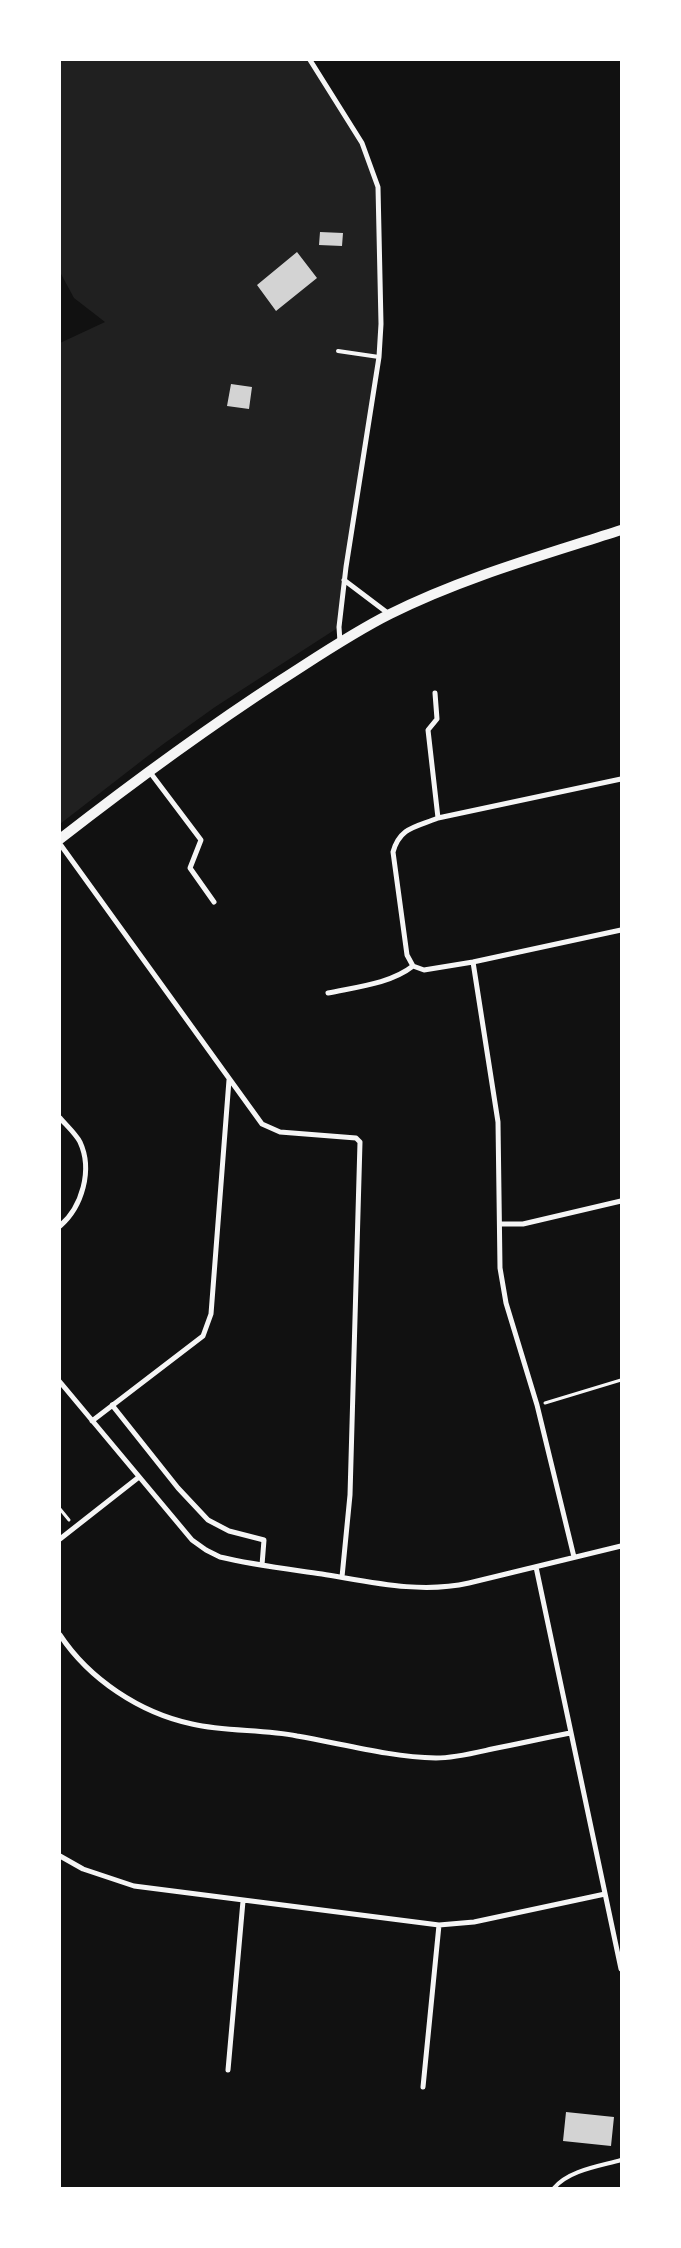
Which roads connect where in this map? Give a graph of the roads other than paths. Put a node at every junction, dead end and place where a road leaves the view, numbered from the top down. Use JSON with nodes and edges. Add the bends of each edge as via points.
{"nodes":[{"id":1,"x":310,"y":60,"type":"edge"},
{"id":2,"x":338,"y":351,"type":"dead end"},
{"id":3,"x":379,"y":357,"type":"junction"},
{"id":4,"x":621,"y":530,"type":"edge"},
{"id":5,"x":344,"y":580,"type":"junction"},
{"id":6,"x":389,"y":614,"type":"junction"},
{"id":7,"x":340,"y":642,"type":"junction"},
{"id":8,"x":435,"y":693,"type":"dead end"},
{"id":9,"x":149,"y":770,"type":"junction"},
{"id":10,"x":621,"y":778,"type":"edge"},
{"id":11,"x":438,"y":818,"type":"junction"},
{"id":12,"x":60,"y":839,"type":"edge"},
{"id":13,"x":60,"y":844,"type":"edge"},
{"id":14,"x":214,"y":902,"type":"dead end"},
{"id":15,"x":621,"y":930,"type":"edge"},
{"id":16,"x":473,"y":962,"type":"junction"},
{"id":17,"x":413,"y":966,"type":"junction"},
{"id":18,"x":328,"y":993,"type":"dead end"},
{"id":19,"x":229,"y":1080,"type":"junction"},
{"id":20,"x":60,"y":1118,"type":"edge"},
{"id":21,"x":621,"y":1201,"type":"edge"},
{"id":22,"x":500,"y":1224,"type":"junction"},
{"id":23,"x":60,"y":1226,"type":"edge"},
{"id":24,"x":60,"y":1382,"type":"edge"},
{"id":25,"x":112,"y":1405,"type":"junction"},
{"id":26,"x":92,"y":1421,"type":"junction"},
{"id":27,"x":139,"y":1477,"type":"junction"},
{"id":28,"x":60,"y":1539,"type":"edge"},
{"id":29,"x":621,"y":1546,"type":"edge"},
{"id":30,"x":574,"y":1558,"type":"junction"},
{"id":31,"x":262,"y":1564,"type":"junction"},
{"id":32,"x":536,"y":1567,"type":"junction"},
{"id":33,"x":342,"y":1577,"type":"junction"},
{"id":34,"x":60,"y":1635,"type":"edge"},
{"id":35,"x":570,"y":1733,"type":"junction"},
{"id":36,"x":60,"y":1856,"type":"edge"},
{"id":37,"x":605,"y":1894,"type":"junction"},
{"id":38,"x":243,"y":1901,"type":"junction"},
{"id":39,"x":439,"y":1925,"type":"junction"},
{"id":40,"x":621,"y":1969,"type":"edge"},
{"id":41,"x":228,"y":2070,"type":"dead end"},
{"id":42,"x":423,"y":2087,"type":"dead end"},
{"id":43,"x":621,"y":2160,"type":"edge"},
{"id":44,"x":554,"y":2188,"type":"edge"}],
"edges":[{"from":1,"to":3,"type":"street","via":[[362,142],[378,188]]},
{"from":2,"to":3,"type":"lane"},
{"from":3,"to":5,"type":"street"},
{"from":4,"to":6,"type":"main road","via":[[500,569]]},
{"from":5,"to":6,"type":"street"},
{"from":5,"to":7,"type":"street"},
{"from":6,"to":7,"type":"main road"},
{"from":7,"to":9,"type":"main road"},
{"from":8,"to":11,"type":"street","via":[[437,718],[428,730]]},
{"from":9,"to":12,"type":"main road"},
{"from":9,"to":14,"type":"street","via":[[201,840],[190,868]]},
{"from":10,"to":11,"type":"street"},
{"from":11,"to":17,"type":"street","via":[[409,829],[397,839],[393,852],[407,955]]},
{"from":13,"to":19,"type":"street"},
{"from":15,"to":16,"type":"street"},
{"from":16,"to":17,"type":"street","via":[[424,970]]},
{"from":16,"to":22,"type":"street","via":[[498,1122]]},
{"from":17,"to":18,"type":"street","via":[[392,978]]},
{"from":19,"to":25,"type":"street","via":[[208,1327],[203,1336]]},
{"from":19,"to":33,"type":"street","via":[[258,1119],[271,1130],[356,1138],[360,1142],[350,1495]]},
{"from":20,"to":23,"type":"street","via":[[80,1142],[86,1167],[78,1206]]},
{"from":21,"to":22,"type":"street","via":[[523,1224]]},
{"from":22,"to":30,"type":"street","via":[[500,1268],[506,1303],[537,1405]]},
{"from":24,"to":26,"type":"street"},
{"from":25,"to":26,"type":"street"},
{"from":25,"to":31,"type":"street","via":[[178,1488],[208,1520],[229,1531],[264,1540]]},
{"from":26,"to":27,"type":"street"},
{"from":27,"to":28,"type":"street"},
{"from":27,"to":31,"type":"street","via":[[192,1540],[206,1550],[220,1557]]},
{"from":29,"to":30,"type":"street"},
{"from":30,"to":32,"type":"street"},
{"from":31,"to":33,"type":"street"},
{"from":32,"to":33,"type":"street","via":[[452,1587],[411,1588]]},
{"from":32,"to":35,"type":"street"},
{"from":34,"to":35,"type":"street","via":[[72,1653],[95,1676],[157,1713],[192,1724],[271,1731],[404,1756],[438,1758]]},
{"from":35,"to":37,"type":"street"},
{"from":36,"to":38,"type":"street","via":[[83,1869],[134,1886]]},
{"from":37,"to":39,"type":"street","via":[[474,1922]]},
{"from":37,"to":40,"type":"street"},
{"from":38,"to":39,"type":"street"},
{"from":38,"to":41,"type":"street"},
{"from":39,"to":42,"type":"street"},
{"from":43,"to":44,"type":"lane","via":[[573,2174]]}]}
